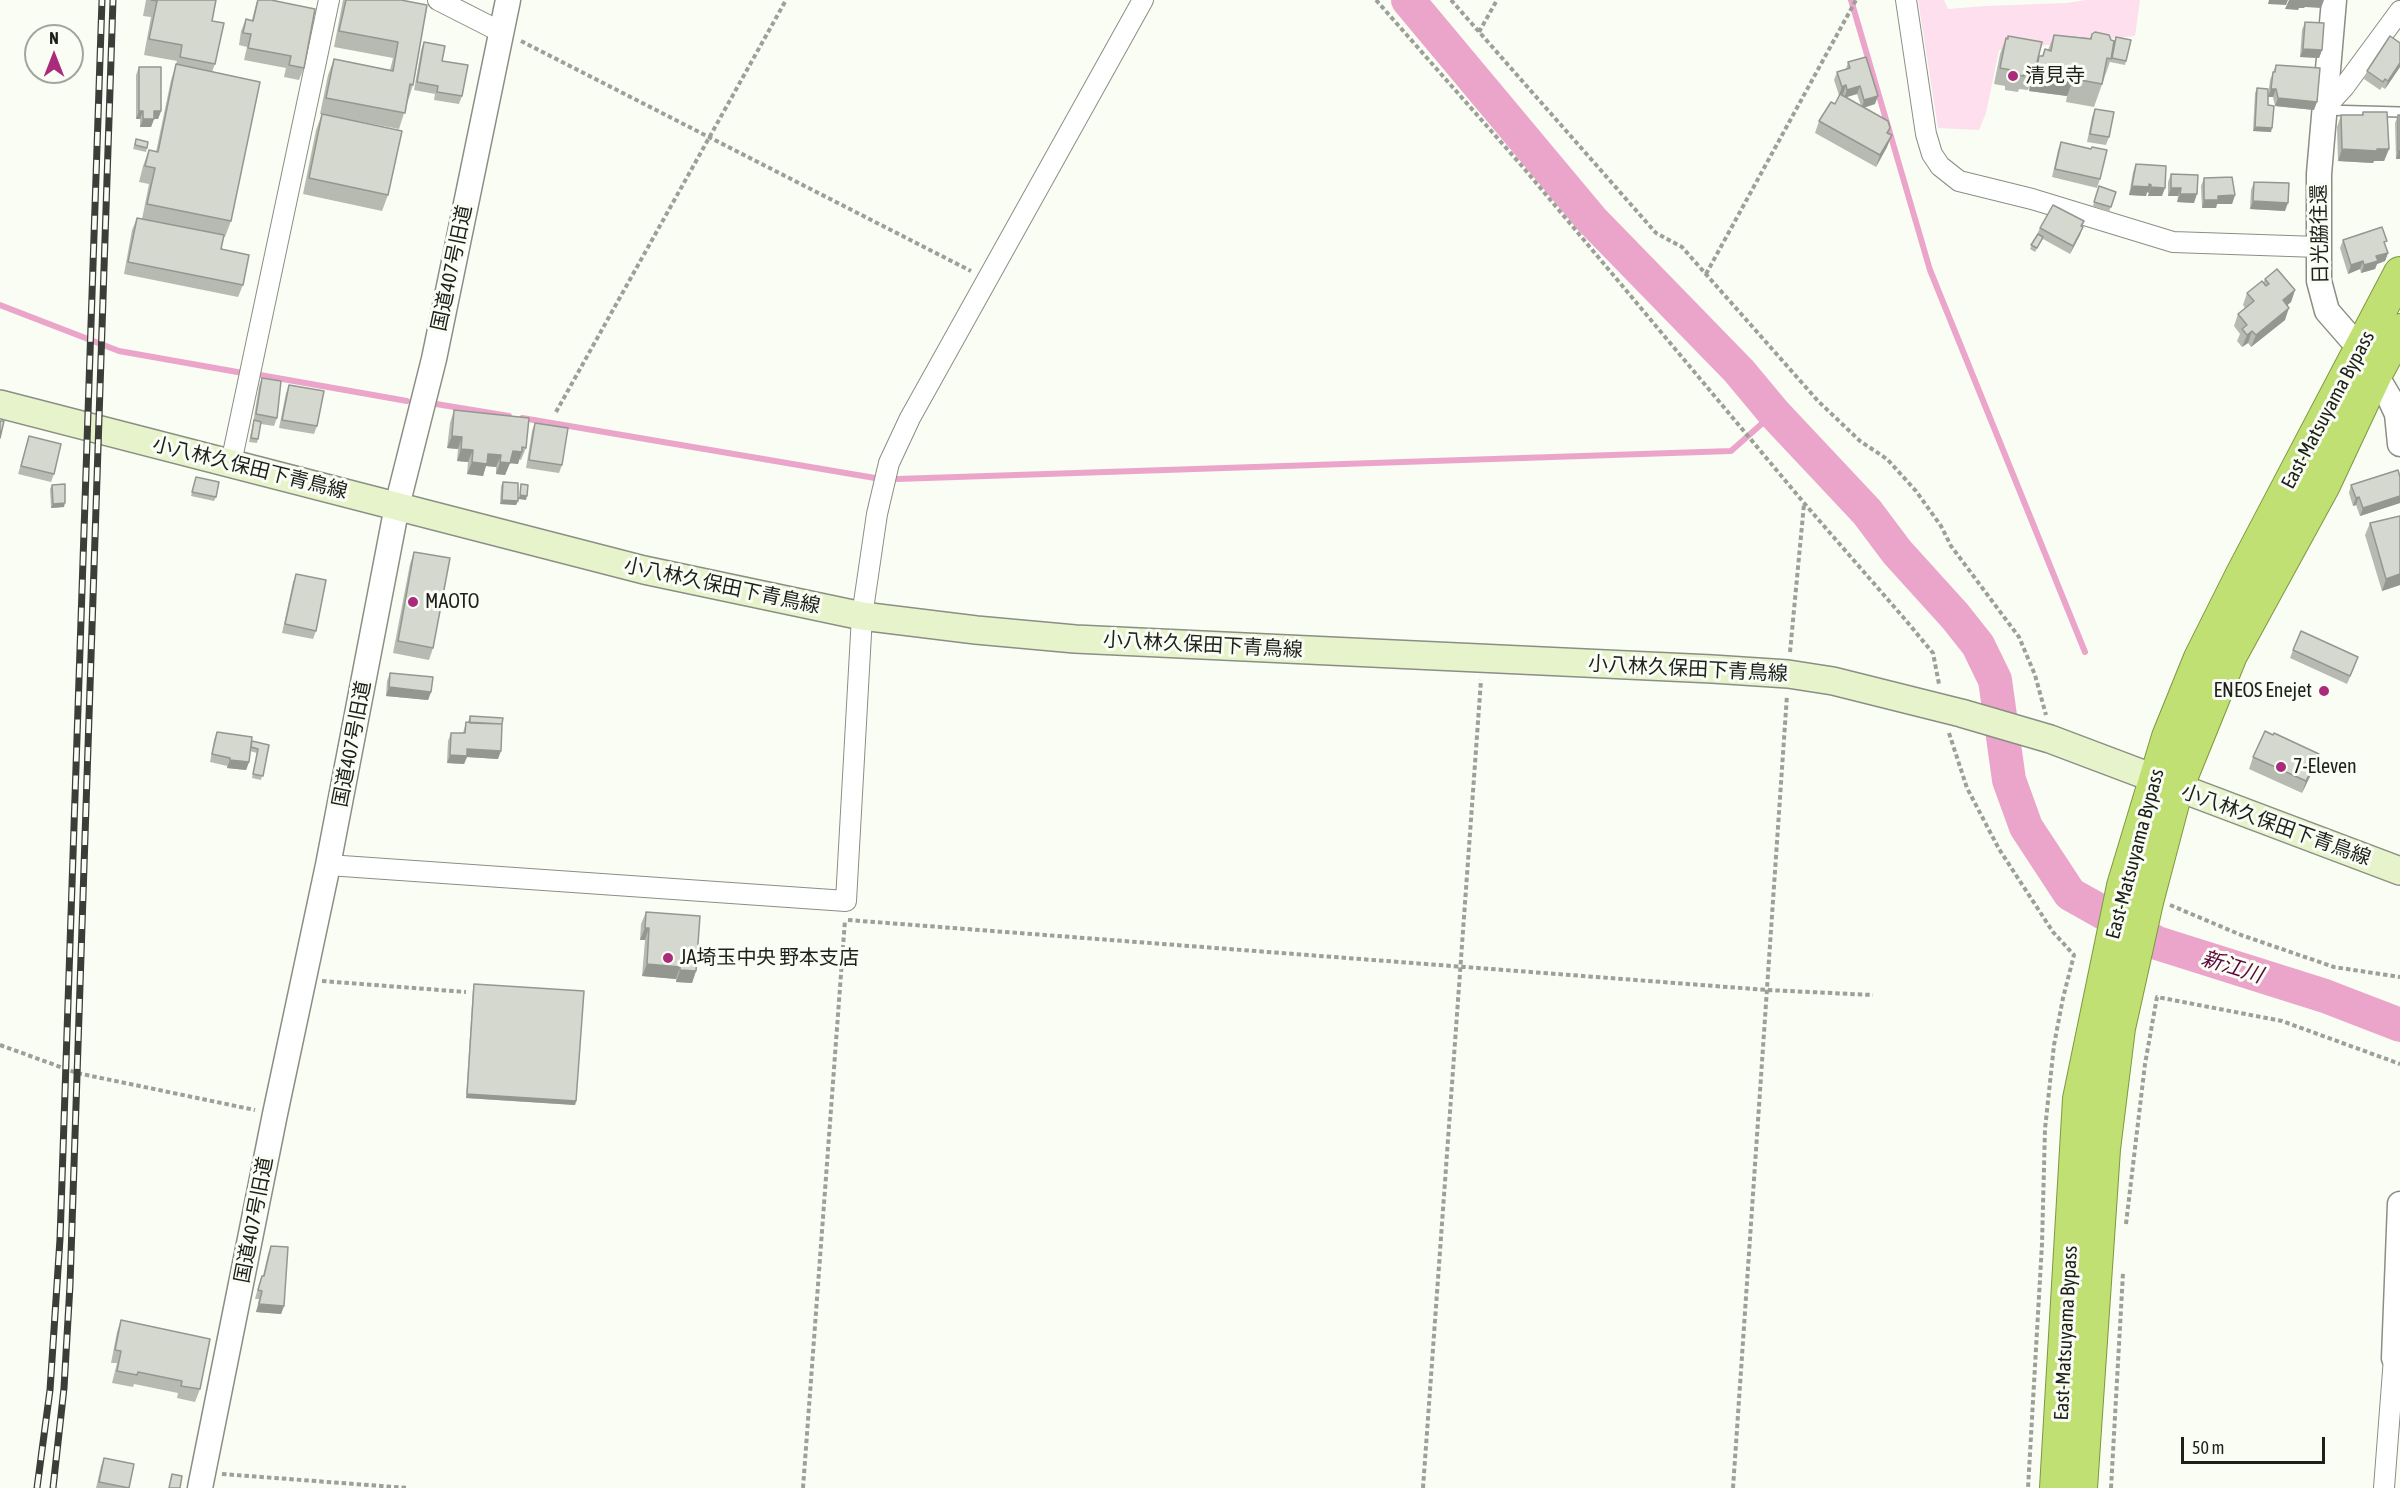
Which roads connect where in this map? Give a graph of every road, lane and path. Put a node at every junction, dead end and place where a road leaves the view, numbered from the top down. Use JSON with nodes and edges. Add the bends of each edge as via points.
{"nodes":[{"id":1,"x":329,"y":0,"type":"edge"},
{"id":2,"x":438,"y":0,"type":"edge"},
{"id":3,"x":508,"y":0,"type":"edge"},
{"id":4,"x":786,"y":0,"type":"edge"},
{"id":5,"x":1143,"y":0,"type":"edge"},
{"id":6,"x":1376,"y":0,"type":"edge"},
{"id":7,"x":1451,"y":0,"type":"edge"},
{"id":8,"x":1497,"y":0,"type":"edge"},
{"id":9,"x":1856,"y":0,"type":"edge"},
{"id":10,"x":1906,"y":0,"type":"edge"},
{"id":11,"x":2334,"y":0,"type":"edge"},
{"id":12,"x":2400,"y":11,"type":"edge"},
{"id":13,"x":501,"y":32,"type":"junction"},
{"id":14,"x":1479,"y":32,"type":"junction"},
{"id":15,"x":2323,"y":110,"type":"junction"},
{"id":16,"x":2400,"y":112,"type":"edge"},
{"id":17,"x":710,"y":138,"type":"junction"},
{"id":18,"x":2318,"y":247,"type":"junction"},
{"id":19,"x":2400,"y":273,"type":"edge"},
{"id":20,"x":1706,"y":274,"type":"junction"},
{"id":21,"x":987,"y":279,"type":"junction"},
{"id":22,"x":2400,"y":330,"type":"edge"},
{"id":23,"x":2369,"y":362,"type":"junction"},
{"id":24,"x":0,"y":404,"type":"edge"},
{"id":25,"x":555,"y":412,"type":"dead end"},
{"id":26,"x":2400,"y":444,"type":"edge"},
{"id":27,"x":231,"y":464,"type":"junction"},
{"id":28,"x":1804,"y":503,"type":"junction"},
{"id":29,"x":397,"y":506,"type":"junction"},
{"id":30,"x":862,"y":616,"type":"junction"},
{"id":31,"x":1483,"y":658,"type":"junction"},
{"id":32,"x":1788,"y":675,"type":"junction"},
{"id":33,"x":1952,"y":711,"type":"junction"},
{"id":34,"x":2042,"y":737,"type":"junction"},
{"id":35,"x":2166,"y":784,"type":"junction"},
{"id":36,"x":328,"y":865,"type":"junction"},
{"id":37,"x":2400,"y":871,"type":"edge"},
{"id":38,"x":2146,"y":897,"type":"junction"},
{"id":39,"x":845,"y":910,"type":"junction"},
{"id":40,"x":2119,"y":966,"type":"junction"},
{"id":41,"x":1460,"y":967,"type":"junction"},
{"id":42,"x":2400,"y":977,"type":"edge"},
{"id":43,"x":321,"y":980,"type":"dead end"},
{"id":44,"x":1767,"y":990,"type":"junction"},
{"id":45,"x":466,"y":992,"type":"dead end"},
{"id":46,"x":1874,"y":995,"type":"dead end"},
{"id":47,"x":0,"y":1045,"type":"edge"},
{"id":48,"x":2400,"y":1064,"type":"edge"},
{"id":49,"x":275,"y":1114,"type":"junction"},
{"id":50,"x":2400,"y":1204,"type":"edge"},
{"id":51,"x":2125,"y":1232,"type":"dead end"},
{"id":52,"x":2123,"y":1267,"type":"dead end"},
{"id":53,"x":2394,"y":1358,"type":"joint"},
{"id":54,"x":201,"y":1480,"type":"edge"},
{"id":55,"x":408,"y":1488,"type":"edge"},
{"id":56,"x":803,"y":1488,"type":"edge"},
{"id":57,"x":1423,"y":1488,"type":"edge"},
{"id":58,"x":1733,"y":1488,"type":"edge"},
{"id":59,"x":2028,"y":1488,"type":"edge"},
{"id":60,"x":2056,"y":1488,"type":"edge"},
{"id":61,"x":2081,"y":1488,"type":"edge"},
{"id":62,"x":2111,"y":1488,"type":"edge"},
{"id":63,"x":2384,"y":1488,"type":"edge"}],
"edges":[{"from":1,"to":27,"type":"street"},
{"from":2,"to":13,"type":"street"},
{"from":3,"to":13,"type":"street","name":"国道407号旧道"},
{"from":4,"to":17,"type":"path"},
{"from":5,"to":21,"type":"street"},
{"from":6,"to":28,"type":"path","via":[[1522,166]]},
{"from":7,"to":14,"type":"path"},
{"from":8,"to":14,"type":"path"},
{"from":9,"to":20,"type":"path"},
{"from":10,"to":18,"type":"street","via":[[1926,134],[1940,166],[1959,180],[2173,242]]},
{"from":11,"to":15,"type":"street","name":"日光脇往還"},
{"from":12,"to":15,"type":"street"},
{"from":13,"to":17,"type":"path"},
{"from":13,"to":29,"type":"street","name":"国道407号旧道","via":[[434,359]]},
{"from":14,"to":20,"type":"path","via":[[1656,233],[1682,247]]},
{"from":15,"to":16,"type":"lane"},
{"from":15,"to":18,"type":"street","name":"日光脇往還"},
{"from":17,"to":21,"type":"path"},
{"from":17,"to":25,"type":"path"},
{"from":18,"to":23,"type":"street","name":"日光脇往還","via":[[2319,281],[2327,311]]},
{"from":19,"to":23,"type":"highway","name":"East-Matsuyama Bypass"},
{"from":20,"to":34,"type":"path","via":[[1818,401],[1860,441],[1887,459],[1916,491],[1951,546],[2019,637],[2045,705]]},
{"from":21,"to":30,"type":"street","via":[[889,463]]},
{"from":22,"to":23,"type":"highway","name":"East-Matsuyama Bypass"},
{"from":23,"to":26,"type":"street","name":"日光脇往還","via":[[2397,414]]},
{"from":23,"to":35,"type":"highway","name":"East-Matsuyama Bypass","via":[[2324,485]]},
{"from":24,"to":27,"type":"main road","name":"小八林久保田下青鳥線"},
{"from":27,"to":29,"type":"main road","name":"小八林久保田下青鳥線"},
{"from":28,"to":32,"type":"path"},
{"from":28,"to":33,"type":"path","via":[[1933,653]]},
{"from":29,"to":30,"type":"main road","name":"小八林久保田下青鳥線","via":[[644,570]]},
{"from":29,"to":36,"type":"street","name":"国道407号旧道"},
{"from":30,"to":31,"type":"main road","name":"小八林久保田下青鳥線","via":[[1075,639]]},
{"from":30,"to":39,"type":"street"},
{"from":31,"to":32,"type":"main road","name":"小八林久保田下青鳥線"},
{"from":31,"to":41,"type":"path"},
{"from":32,"to":33,"type":"main road","name":"小八林久保田下青鳥線","via":[[1833,681]]},
{"from":32,"to":44,"type":"path"},
{"from":33,"to":34,"type":"main road","name":"小八林久保田下青鳥線"},
{"from":33,"to":59,"type":"path","via":[[1950,737],[1967,788],[1999,849],[2053,932],[2074,955],[2054,1045],[2045,1129]]},
{"from":34,"to":35,"type":"main road","name":"小八林久保田下青鳥線"},
{"from":35,"to":37,"type":"main road","name":"小八林久保田下青鳥線"},
{"from":35,"to":38,"type":"highway","name":"East-Matsuyama Bypass"},
{"from":36,"to":39,"type":"street"},
{"from":36,"to":49,"type":"street","name":"国道407号旧道"},
{"from":38,"to":40,"type":"highway","name":"East-Matsuyama Bypass"},
{"from":38,"to":42,"type":"path","via":[[2334,967]]},
{"from":39,"to":41,"type":"path"},
{"from":39,"to":56,"type":"path"},
{"from":40,"to":60,"type":"highway","name":"East-Matsuyama Bypass","via":[[2079,1099]]},
{"from":40,"to":61,"type":"highway","name":"East-Matsuyama Bypass","via":[[2120,1028],[2104,1149]]},
{"from":41,"to":44,"type":"path"},
{"from":41,"to":57,"type":"path"},
{"from":43,"to":45,"type":"path"},
{"from":44,"to":46,"type":"path"},
{"from":44,"to":58,"type":"path"},
{"from":47,"to":49,"type":"path","via":[[77,1072]]},
{"from":48,"to":51,"type":"path","via":[[2282,1021],[2157,997]]},
{"from":49,"to":54,"type":"street","name":"国道407号旧道"},
{"from":50,"to":53,"type":"street"},
{"from":52,"to":62,"type":"path"},
{"from":53,"to":63,"type":"street"},
{"from":54,"to":55,"type":"path"}]}
